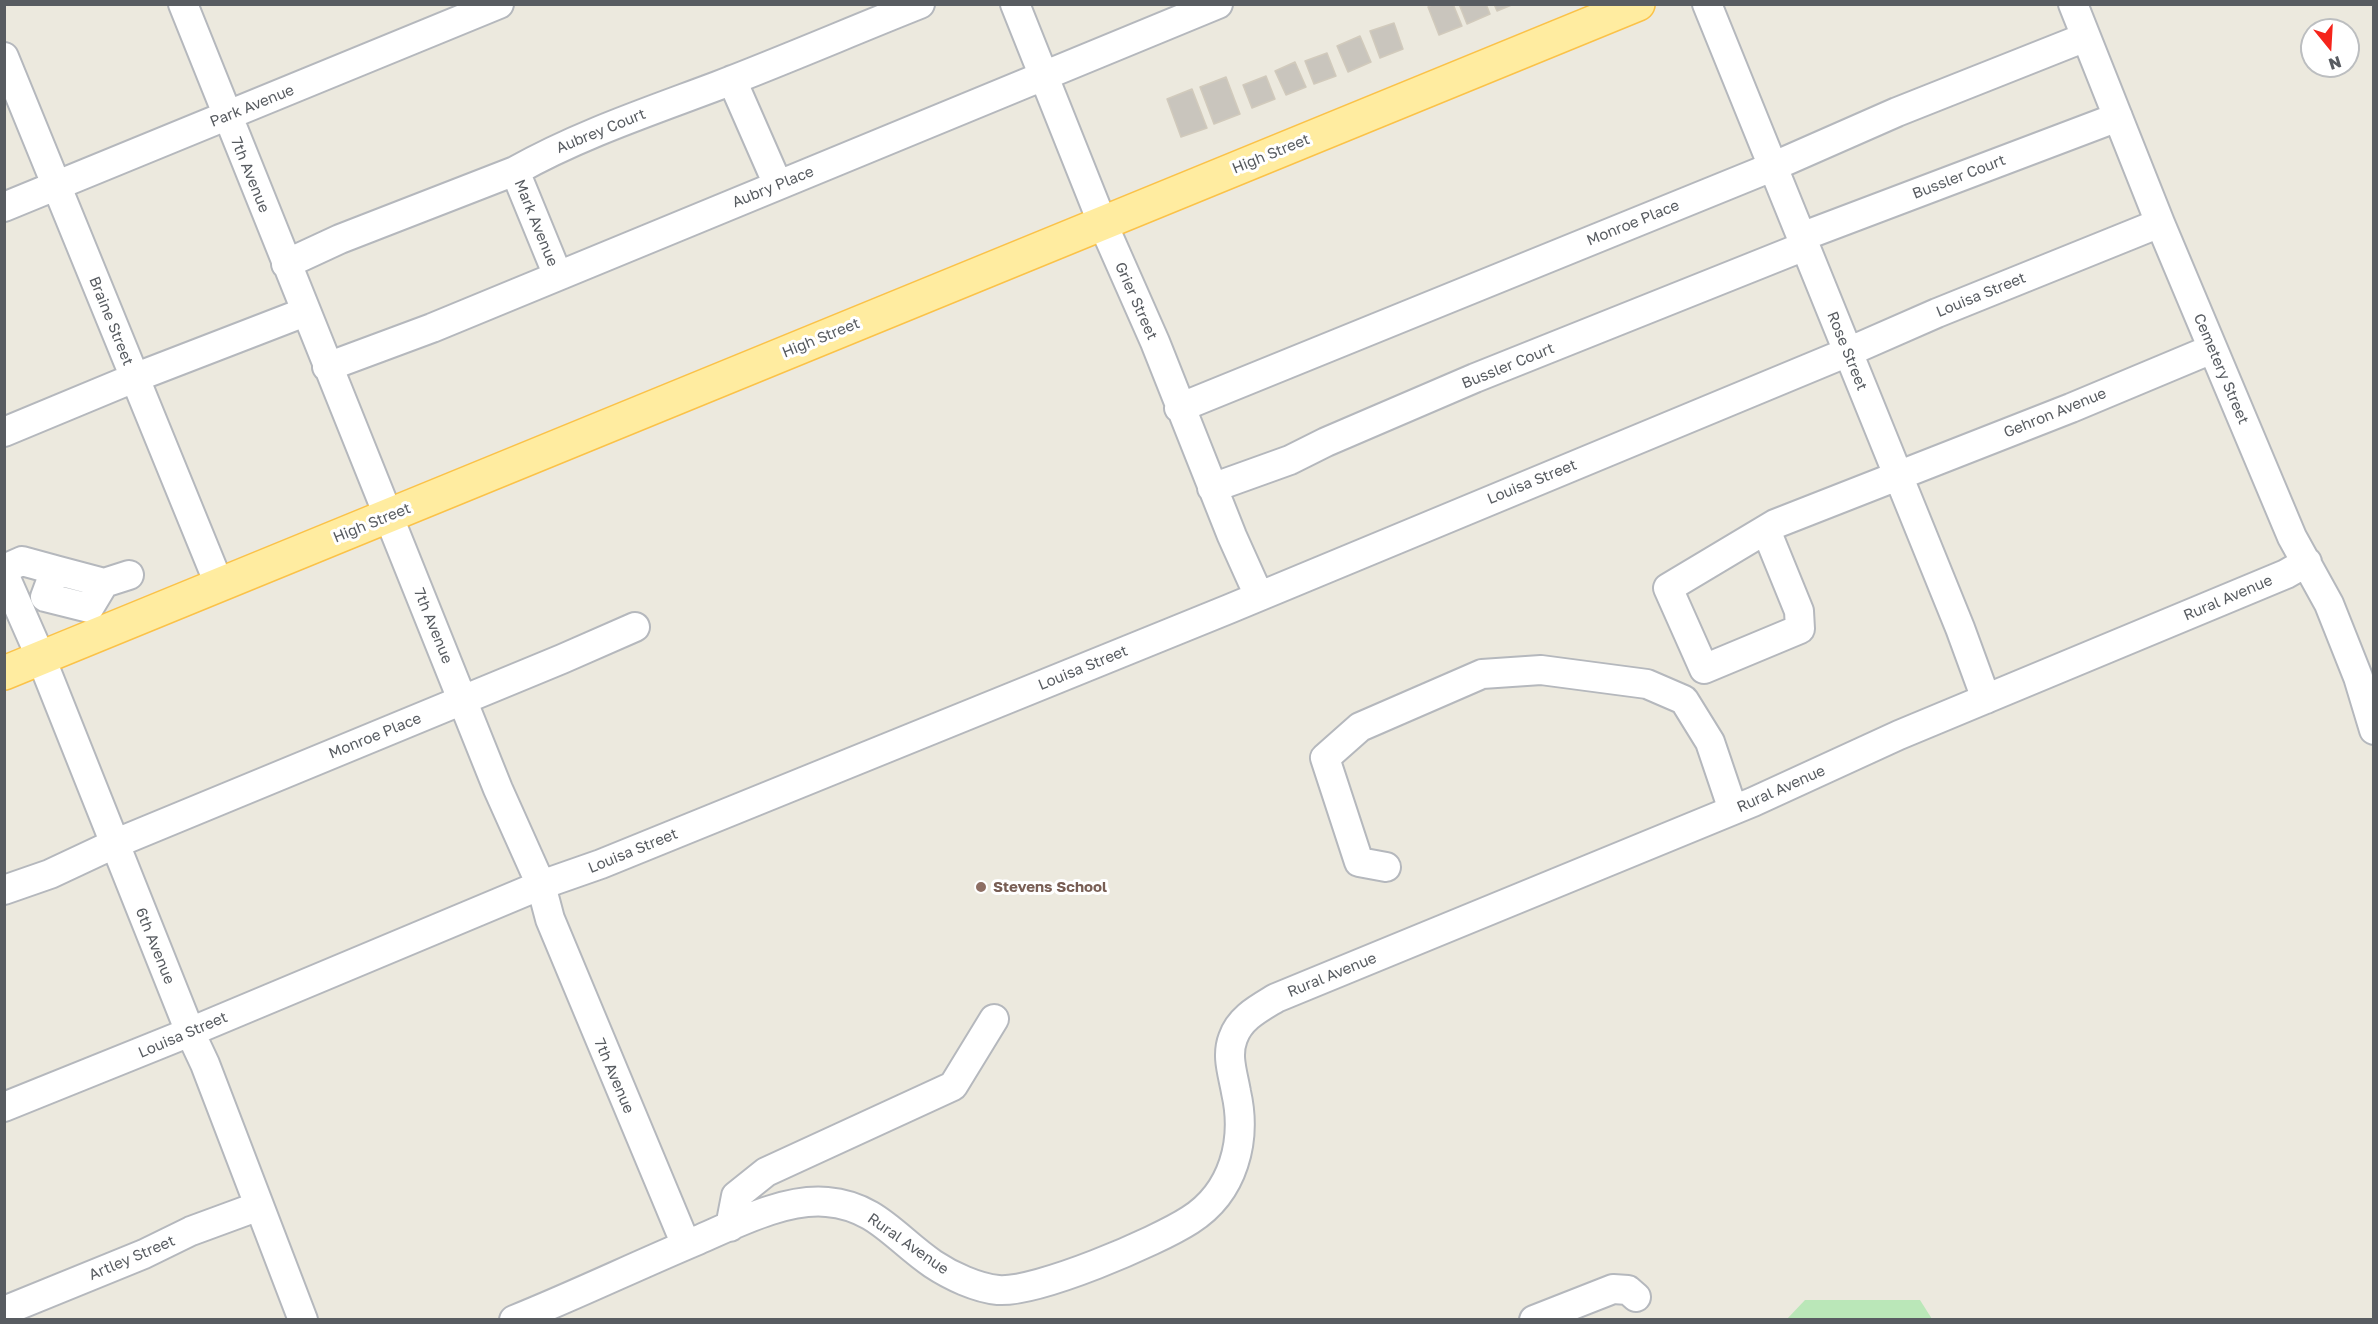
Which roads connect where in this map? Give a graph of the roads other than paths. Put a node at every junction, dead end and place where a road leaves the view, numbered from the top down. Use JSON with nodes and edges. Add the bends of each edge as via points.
{"nodes":[{"id":1,"x":183,"y":4,"type":"edge"},
{"id":2,"x":499,"y":4,"type":"edge"},
{"id":3,"x":920,"y":4,"type":"edge"},
{"id":4,"x":1015,"y":4,"type":"edge"},
{"id":5,"x":1218,"y":4,"type":"edge"},
{"id":6,"x":1638,"y":4,"type":"edge"},
{"id":7,"x":1707,"y":4,"type":"edge"},
{"id":8,"x":2073,"y":4,"type":"edge"},
{"id":9,"x":2086,"y":38,"type":"junction"},
{"id":10,"x":4,"y":57,"type":"edge"},
{"id":11,"x":1043,"y":77,"type":"junction"},
{"id":12,"x":735,"y":86,"type":"junction"},
{"id":13,"x":227,"y":116,"type":"junction"},
{"id":14,"x":2118,"y":117,"type":"junction"},
{"id":15,"x":1772,"y":167,"type":"junction"},
{"id":16,"x":515,"y":171,"type":"junction"},
{"id":17,"x":778,"y":185,"type":"junction"},
{"id":18,"x":56,"y":186,"type":"junction"},
{"id":19,"x":4,"y":207,"type":"edge"},
{"id":20,"x":1102,"y":222,"type":"junction"},
{"id":21,"x":2160,"y":223,"type":"junction"},
{"id":22,"x":1803,"y":242,"type":"junction"},
{"id":23,"x":286,"y":264,"type":"junction"},
{"id":24,"x":558,"y":276,"type":"junction"},
{"id":25,"x":305,"y":312,"type":"junction"},
{"id":26,"x":2212,"y":349,"type":"junction"},
{"id":27,"x":1848,"y":352,"type":"junction"},
{"id":28,"x":327,"y":367,"type":"junction"},
{"id":29,"x":134,"y":378,"type":"junction"},
{"id":30,"x":1179,"y":408,"type":"junction"},
{"id":31,"x":4,"y":432,"type":"edge"},
{"id":32,"x":1897,"y":475,"type":"junction"},
{"id":33,"x":1212,"y":488,"type":"junction"},
{"id":34,"x":388,"y":517,"type":"junction"},
{"id":35,"x":1766,"y":530,"type":"junction"},
{"id":36,"x":2307,"y":562,"type":"junction"},
{"id":37,"x":4,"y":569,"type":"edge"},
{"id":38,"x":55,"y":570,"type":"junction"},
{"id":39,"x":119,"y":573,"type":"junction"},
{"id":40,"x":4,"y":574,"type":"edge"},
{"id":41,"x":219,"y":584,"type":"junction"},
{"id":42,"x":1259,"y":596,"type":"junction"},
{"id":43,"x":32,"y":603,"type":"junction"},
{"id":44,"x":80,"y":606,"type":"junction"},
{"id":45,"x":145,"y":615,"type":"junction"},
{"id":46,"x":635,"y":627,"type":"dead end"},
{"id":47,"x":89,"y":638,"type":"junction"},
{"id":48,"x":41,"y":658,"type":"junction"},
{"id":49,"x":4,"y":673,"type":"edge"},
{"id":50,"x":1986,"y":699,"type":"junction"},
{"id":51,"x":463,"y":700,"type":"junction"},
{"id":52,"x":2373,"y":730,"type":"edge"},
{"id":53,"x":1733,"y":810,"type":"junction"},
{"id":54,"x":114,"y":844,"type":"junction"},
{"id":55,"x":1386,"y":867,"type":"dead end"},
{"id":56,"x":541,"y":885,"type":"junction"},
{"id":57,"x":4,"y":890,"type":"edge"},
{"id":58,"x":994,"y":1018,"type":"dead end"},
{"id":59,"x":190,"y":1032,"type":"junction"},
{"id":60,"x":4,"y":1107,"type":"edge"},
{"id":61,"x":259,"y":1206,"type":"junction"},
{"id":62,"x":730,"y":1227,"type":"junction"},
{"id":63,"x":686,"y":1245,"type":"junction"},
{"id":64,"x":1636,"y":1297,"type":"dead end"},
{"id":65,"x":4,"y":1311,"type":"edge"},
{"id":66,"x":303,"y":1320,"type":"edge"},
{"id":67,"x":514,"y":1320,"type":"edge"},
{"id":68,"x":1534,"y":1320,"type":"edge"}],
"edges":[{"from":1,"to":13,"type":"street","name":"7th Avenue"},
{"from":2,"to":13,"type":"street","name":"Park Avenue"},
{"from":3,"to":12,"type":"street","name":"Aubrey Court"},
{"from":4,"to":11,"type":"street","name":"Grier Street"},
{"from":5,"to":11,"type":"street","name":"Aubry Place"},
{"from":6,"to":20,"type":"main road","name":"High Street"},
{"from":7,"to":15,"type":"street","name":"Rose Street"},
{"from":8,"to":9,"type":"street","name":"Cemetery Street"},
{"from":9,"to":14,"type":"street","name":"Cemetery Street"},
{"from":9,"to":15,"type":"street","name":"Monroe Place","via":[[1897,112]]},
{"from":10,"to":18,"type":"street","name":"Braine Street"},
{"from":11,"to":17,"type":"street","name":"Aubry Place"},
{"from":11,"to":20,"type":"street","name":"Grier Street"},
{"from":12,"to":16,"type":"street","name":"Aubrey Court","via":[[585,136]]},
{"from":12,"to":17,"type":"street"},
{"from":13,"to":18,"type":"street","name":"Park Avenue"},
{"from":13,"to":23,"type":"street","name":"7th Avenue"},
{"from":14,"to":21,"type":"street","name":"Cemetery Street"},
{"from":14,"to":22,"type":"street","name":"Bussler Court"},
{"from":15,"to":22,"type":"street","name":"Rose Street"},
{"from":15,"to":30,"type":"street","name":"Monroe Place"},
{"from":16,"to":23,"type":"street","name":"Aubrey Court","via":[[351,234]]},
{"from":16,"to":24,"type":"street","name":"Mark Avenue"},
{"from":17,"to":24,"type":"street","name":"Aubry Place"},
{"from":18,"to":19,"type":"street","name":"Park Avenue"},
{"from":18,"to":29,"type":"street","name":"Braine Street"},
{"from":20,"to":30,"type":"street","name":"Grier Street","via":[[1155,342]]},
{"from":20,"to":34,"type":"main road","name":"High Street"},
{"from":21,"to":26,"type":"street","name":"Cemetery Street"},
{"from":21,"to":27,"type":"street","name":"Louisa Street"},
{"from":22,"to":27,"type":"street","name":"Rose Street"},
{"from":22,"to":33,"type":"street","name":"Bussler Court","via":[[1475,378],[1290,460]]},
{"from":23,"to":25,"type":"street","name":"7th Avenue"},
{"from":24,"to":28,"type":"street","name":"Aubry Place"},
{"from":25,"to":28,"type":"street","name":"7th Avenue"},
{"from":25,"to":29,"type":"street"},
{"from":26,"to":32,"type":"street","name":"Gehron Avenue"},
{"from":26,"to":36,"type":"street","name":"Cemetery Street","via":[[2292,537]]},
{"from":27,"to":32,"type":"street","name":"Rose Street"},
{"from":27,"to":42,"type":"street","name":"Louisa Street"},
{"from":28,"to":34,"type":"street","name":"7th Avenue"},
{"from":29,"to":31,"type":"street"},
{"from":29,"to":41,"type":"street","name":"Braine Street"},
{"from":30,"to":33,"type":"street","name":"Grier Street"},
{"from":32,"to":35,"type":"street","name":"Gehron Avenue"},
{"from":32,"to":50,"type":"street","name":"Rose Street"},
{"from":33,"to":42,"type":"street","name":"Grier Street"},
{"from":34,"to":41,"type":"main road","name":"High Street"},
{"from":34,"to":51,"type":"street","name":"7th Avenue"},
{"from":35,"to":35,"type":"street","name":"Gehron Avenue","via":[[1668,588],[1704,669],[1800,629],[1799,611]]},
{"from":36,"to":50,"type":"street","name":"Rural Avenue"},
{"from":36,"to":52,"type":"street","name":"Cemetery Street","via":[[2354,666]]},
{"from":37,"to":38,"type":"street","via":[[22,561]]},
{"from":38,"to":39,"type":"street"},
{"from":38,"to":43,"type":"street"},
{"from":39,"to":44,"type":"street","via":[[89,608]]},
{"from":39,"to":45,"type":"street"},
{"from":40,"to":43,"type":"street","name":"6th Avenue"},
{"from":41,"to":45,"type":"main road","name":"High Street"},
{"from":42,"to":56,"type":"street","name":"Louisa Street"},
{"from":43,"to":44,"type":"street"},
{"from":43,"to":48,"type":"street","name":"6th Avenue"},
{"from":44,"to":47,"type":"street"},
{"from":45,"to":47,"type":"main road","name":"High Street"},
{"from":46,"to":51,"type":"street","name":"Monroe Place"},
{"from":47,"to":48,"type":"main road","name":"High Street"},
{"from":48,"to":49,"type":"main road","name":"High Street"},
{"from":48,"to":54,"type":"street","name":"6th Avenue"},
{"from":50,"to":53,"type":"street","name":"Rural Avenue"},
{"from":51,"to":54,"type":"street","name":"Monroe Place"},
{"from":51,"to":56,"type":"street","name":"7th Avenue"},
{"from":53,"to":55,"type":"street","via":[[1710,742],[1684,700],[1647,684],[1552,671],[1482,674],[1360,727],[1324,758],[1359,862]]},
{"from":53,"to":62,"type":"street","name":"Rural Avenue","via":[[1304,985],[1247,1016],[1232,1039],[1229,1055],[1239,1110],[1238,1153],[1219,1193],[1190,1220],[1103,1260],[1037,1284],[998,1290],[932,1263],[874,1216],[827,1202],[794,1204]]},
{"from":54,"to":57,"type":"street","name":"Monroe Place"},
{"from":54,"to":59,"type":"street","name":"6th Avenue"},
{"from":56,"to":59,"type":"street","name":"Louisa Street"},
{"from":56,"to":63,"type":"street","name":"7th Avenue","via":[[550,919]]},
{"from":58,"to":62,"type":"street","via":[[953,1086],[766,1172],[736,1196]]},
{"from":59,"to":60,"type":"street","name":"Louisa Street"},
{"from":59,"to":61,"type":"street","name":"6th Avenue"},
{"from":61,"to":65,"type":"street","name":"Artley Street"},
{"from":61,"to":66,"type":"street","name":"6th Avenue"},
{"from":62,"to":63,"type":"street","name":"Rural Avenue"},
{"from":63,"to":67,"type":"street","name":"Rural Avenue"},
{"from":64,"to":68,"type":"street","via":[[1628,1290],[1613,1289]]}]}
